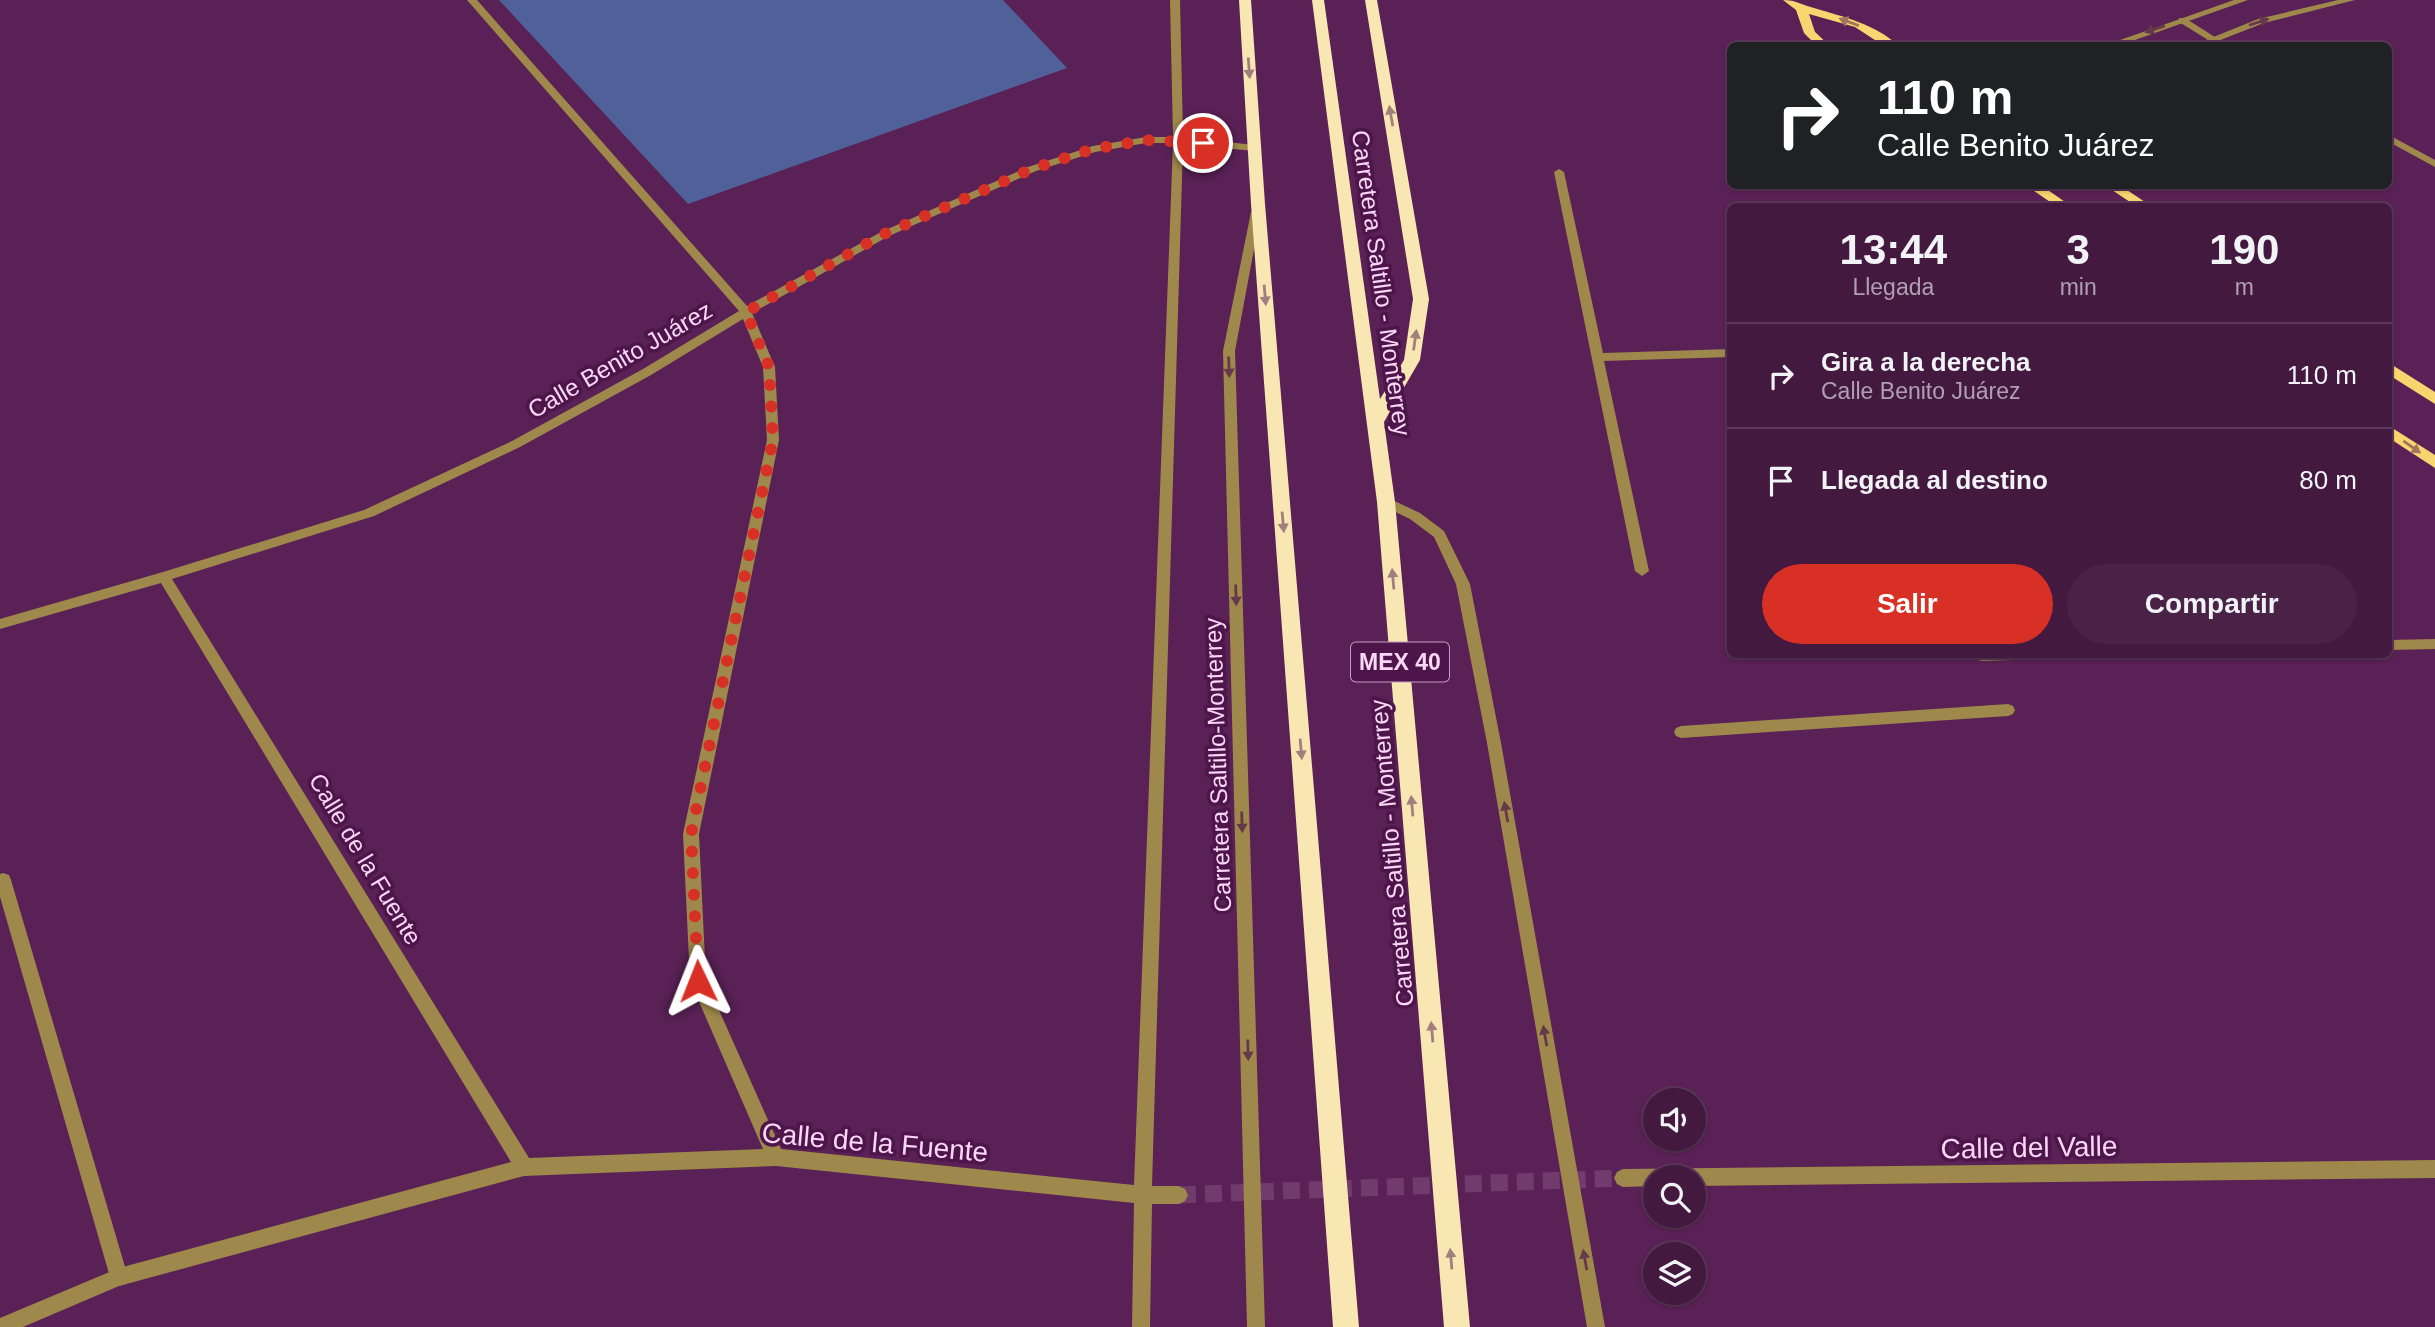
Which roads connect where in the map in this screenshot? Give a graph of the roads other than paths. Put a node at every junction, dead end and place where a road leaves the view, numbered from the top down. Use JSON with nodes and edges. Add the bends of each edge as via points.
{"nodes":[{"id":1,"x":472,"y":0,"type":"edge"},
{"id":2,"x":1175,"y":0,"type":"edge"},
{"id":3,"x":1245,"y":0,"type":"edge"},
{"id":4,"x":1318,"y":0,"type":"edge"},
{"id":5,"x":1371,"y":0,"type":"edge"},
{"id":6,"x":1789,"y":0,"type":"edge"},
{"id":7,"x":2243,"y":0,"type":"edge"},
{"id":8,"x":2350,"y":0,"type":"edge"},
{"id":9,"x":1801,"y":8,"type":"junction"},
{"id":10,"x":2182,"y":20,"type":"junction"},
{"id":11,"x":2213,"y":39,"type":"junction"},
{"id":12,"x":1820,"y":42,"type":"edge"},
{"id":13,"x":1887,"y":42,"type":"edge"},
{"id":14,"x":2119,"y":42,"type":"edge"},
{"id":15,"x":2205,"y":42,"type":"edge"},
{"id":16,"x":2218,"y":42,"type":"edge"},
{"id":17,"x":1178,"y":140,"type":"junction"},
{"id":18,"x":2392,"y":140,"type":"edge"},
{"id":19,"x":1254,"y":148,"type":"junction"},
{"id":20,"x":2435,"y":164,"type":"edge"},
{"id":21,"x":1559,"y":173,"type":"dead end"},
{"id":22,"x":2038,"y":189,"type":"edge"},
{"id":23,"x":2118,"y":189,"type":"edge"},
{"id":24,"x":2060,"y":203,"type":"edge"},
{"id":25,"x":2139,"y":203,"type":"edge"},
{"id":26,"x":1258,"y":204,"type":"junction"},
{"id":27,"x":746,"y":312,"type":"junction"},
{"id":28,"x":1727,"y":353,"type":"edge"},
{"id":29,"x":1597,"y":357,"type":"junction"},
{"id":30,"x":2392,"y":370,"type":"edge"},
{"id":31,"x":2435,"y":399,"type":"edge"},
{"id":32,"x":1375,"y":422,"type":"junction"},
{"id":33,"x":2392,"y":433,"type":"edge"},
{"id":34,"x":2435,"y":463,"type":"edge"},
{"id":35,"x":1386,"y":502,"type":"junction"},
{"id":36,"x":1642,"y":571,"type":"dead end"},
{"id":37,"x":164,"y":577,"type":"junction"},
{"id":38,"x":0,"y":624,"type":"edge"},
{"id":39,"x":2435,"y":644,"type":"edge"},
{"id":40,"x":2392,"y":645,"type":"edge"},
{"id":41,"x":2008,"y":710,"type":"dead end"},
{"id":42,"x":1681,"y":732,"type":"dead end"},
{"id":43,"x":3,"y":880,"type":"dead end"},
{"id":44,"x":776,"y":1157,"type":"junction"},
{"id":45,"x":524,"y":1167,"type":"junction"},
{"id":46,"x":2435,"y":1169,"type":"edge"},
{"id":47,"x":1623,"y":1178,"type":"tunnel mouth"},
{"id":48,"x":1143,"y":1195,"type":"junction"},
{"id":49,"x":1179,"y":1195,"type":"tunnel mouth"},
{"id":50,"x":119,"y":1277,"type":"junction"},
{"id":51,"x":0,"y":1327,"type":"edge"},
{"id":52,"x":1141,"y":1327,"type":"edge"},
{"id":53,"x":1256,"y":1327,"type":"edge"},
{"id":54,"x":1346,"y":1327,"type":"edge"},
{"id":55,"x":1457,"y":1327,"type":"edge"},
{"id":56,"x":1597,"y":1327,"type":"edge"}],
"edges":[{"from":1,"to":27,"type":"street"},
{"from":2,"to":17,"type":"street"},
{"from":3,"to":19,"type":"highway","one_way":true},
{"from":4,"to":32,"type":"highway","name":"Carretera Saltillo - Monterrey","number":"MEX 40"},
{"from":32,"to":5,"type":"highway","one_way":true,"via":[[1412,360],[1421,299]]},
{"from":6,"to":9,"type":"main road"},
{"from":7,"to":10,"type":"street"},
{"from":11,"to":8,"type":"street","one_way":true,"via":[[2261,21]]},
{"from":9,"to":12,"type":"main road","via":[[1810,33]]},
{"from":13,"to":9,"type":"main road","one_way":true,"via":[[1859,25]]},
{"from":10,"to":11,"type":"street"},
{"from":10,"to":14,"type":"street","one_way":true},
{"from":11,"to":15,"type":"street"},
{"from":11,"to":16,"type":"street"},
{"from":17,"to":19,"type":"street","name":"Calle Benito Juárez"},
{"from":17,"to":27,"type":"street","name":"Calle Benito Juárez","via":[[1093,149],[1032,169],[884,234]]},
{"from":17,"to":48,"type":"street"},
{"from":18,"to":20,"type":"street"},
{"from":19,"to":26,"type":"highway"},
{"from":21,"to":29,"type":"street"},
{"from":22,"to":24,"type":"main road"},
{"from":23,"to":25,"type":"main road"},
{"from":26,"to":53,"type":"street","name":"Carretera Saltillo-Monterrey","one_way":true,"via":[[1229,351]]},
{"from":26,"to":54,"type":"highway","one_way":true},
{"from":27,"to":37,"type":"street","name":"Calle Benito Juárez","via":[[516,444],[369,513]]},
{"from":27,"to":44,"type":"street","via":[[769,367],[773,440],[691,834],[698,981]]},
{"from":28,"to":29,"type":"street"},
{"from":29,"to":36,"type":"street"},
{"from":30,"to":31,"type":"main road"},
{"from":32,"to":35,"type":"highway","name":"Carretera Saltillo - Monterrey","number":"MEX 40"},
{"from":33,"to":34,"type":"main road","one_way":true},
{"from":55,"to":35,"type":"highway","name":"Carretera Saltillo - Monterrey","number":"MEX 40","one_way":true},
{"from":56,"to":35,"type":"street","one_way":true,"via":[[1463,584],[1439,534]]},
{"from":37,"to":38,"type":"street","name":"Calle Benito Juárez"},
{"from":37,"to":45,"type":"street","name":"Calle de la Fuente"},
{"from":39,"to":40,"type":"street"},
{"from":41,"to":42,"type":"street"},
{"from":43,"to":50,"type":"street"},
{"from":44,"to":45,"type":"street","name":"Calle de la Fuente"},
{"from":44,"to":48,"type":"street","name":"Calle de la Fuente"},
{"from":45,"to":50,"type":"street","name":"Calle de la Fuente"},
{"from":46,"to":47,"type":"street","name":"Calle del Valle"},
{"from":48,"to":49,"type":"street","name":"Calle de la Fuente"},
{"from":48,"to":52,"type":"street"},
{"from":50,"to":51,"type":"street","name":"Calle de la Fuente"}]}
